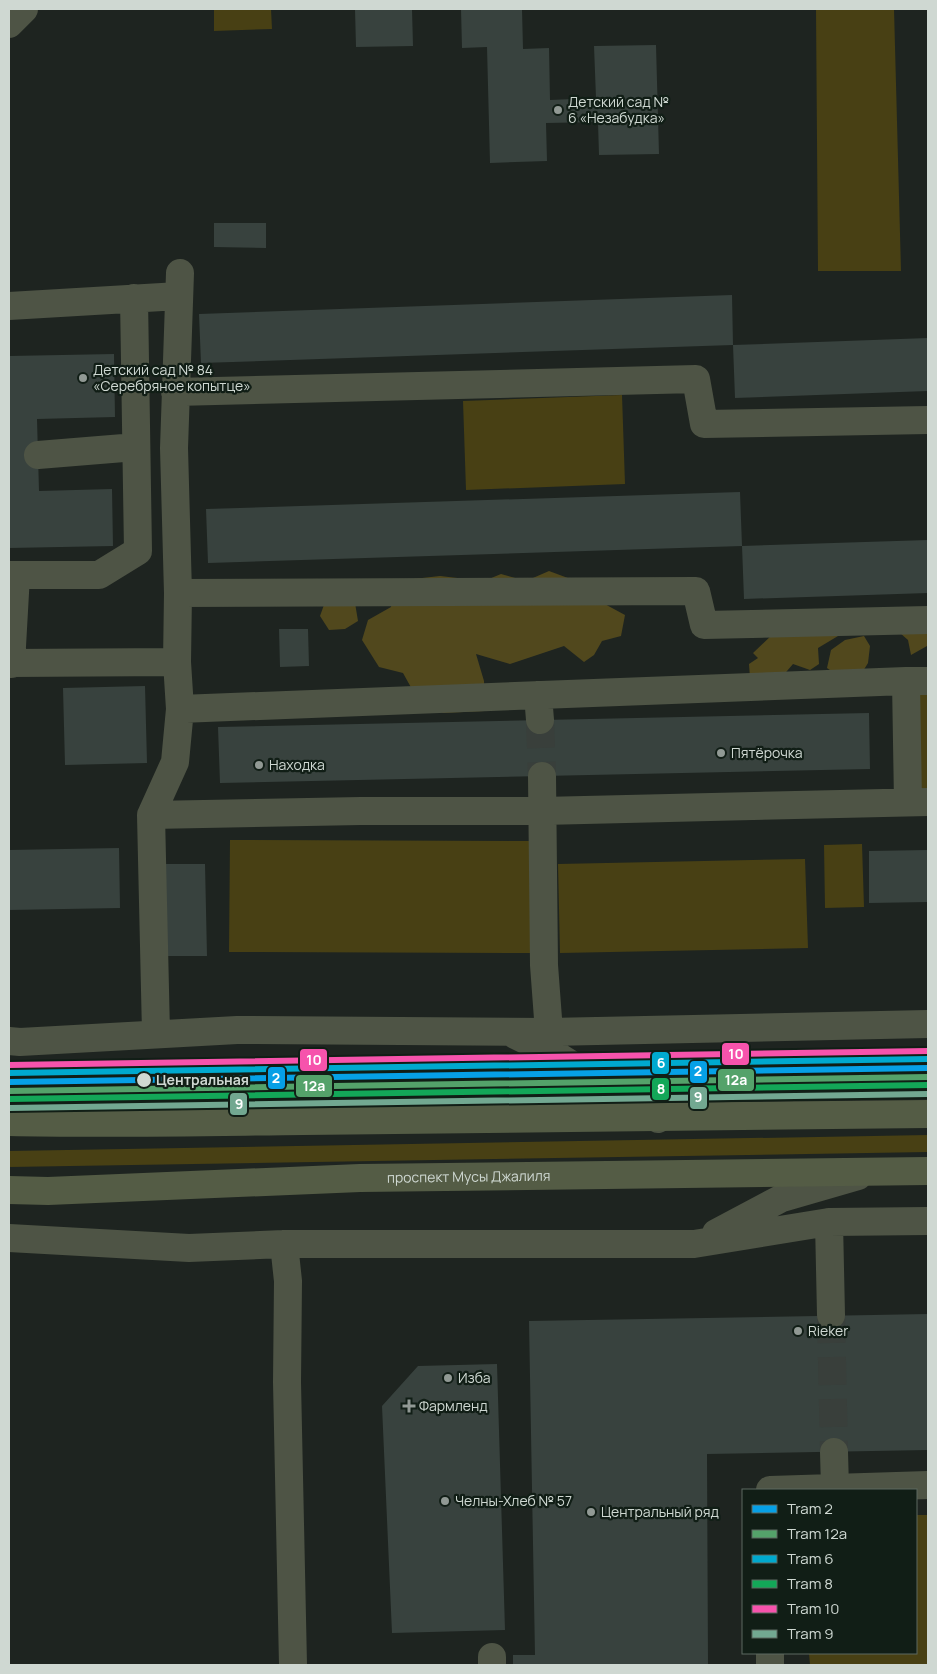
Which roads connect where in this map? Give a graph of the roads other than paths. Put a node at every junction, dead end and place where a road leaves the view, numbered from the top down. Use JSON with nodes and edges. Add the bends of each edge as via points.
{"nodes":[{"id":1,"x":24,"y":9,"type":"edge"},
{"id":2,"x":9,"y":24,"type":"edge"},
{"id":3,"x":134,"y":298,"type":"junction"},
{"id":4,"x":9,"y":306,"type":"edge"},
{"id":5,"x":175,"y":392,"type":"junction"},
{"id":6,"x":928,"y":420,"type":"edge"},
{"id":7,"x":136,"y":447,"type":"junction"},
{"id":8,"x":38,"y":455,"type":"dead end"},
{"id":9,"x":12,"y":575,"type":"edge"},
{"id":10,"x":178,"y":594,"type":"junction"},
{"id":11,"x":928,"y":620,"type":"edge"},
{"id":12,"x":177,"y":662,"type":"junction"},
{"id":13,"x":10,"y":664,"type":"edge"},
{"id":14,"x":917,"y":681,"type":"edge"},
{"id":15,"x":180,"y":709,"type":"junction"},
{"id":16,"x":542,"y":776,"type":"tunnel mouth"},
{"id":17,"x":918,"y":802,"type":"edge"},
{"id":18,"x":542,"y":811,"type":"junction"},
{"id":19,"x":151,"y":815,"type":"junction"},
{"id":20,"x":928,"y":1024,"type":"edge"},
{"id":21,"x":506,"y":1031,"type":"junction"},
{"id":22,"x":549,"y":1032,"type":"junction"},
{"id":23,"x":156,"y":1033,"type":"junction"},
{"id":24,"x":9,"y":1041,"type":"edge"},
{"id":25,"x":928,"y":1114,"type":"edge"},
{"id":26,"x":658,"y":1119,"type":"junction"},
{"id":27,"x":9,"y":1122,"type":"edge"},
{"id":28,"x":928,"y":1171,"type":"edge"},
{"id":29,"x":873,"y":1172,"type":"junction"},
{"id":30,"x":9,"y":1190,"type":"edge"},
{"id":31,"x":928,"y":1221,"type":"edge"},
{"id":32,"x":829,"y":1222,"type":"junction"},
{"id":33,"x":9,"y":1238,"type":"edge"},
{"id":34,"x":284,"y":1244,"type":"junction"},
{"id":35,"x":694,"y":1244,"type":"junction"},
{"id":36,"x":831,"y":1315,"type":"tunnel mouth"},
{"id":37,"x":834,"y":1452,"type":"tunnel mouth"},
{"id":38,"x":928,"y":1485,"type":"edge"},
{"id":39,"x":835,"y":1488,"type":"junction"},
{"id":40,"x":802,"y":1489,"type":"edge"},
{"id":41,"x":293,"y":1665,"type":"edge"}],
"edges":[{"from":1,"to":2,"type":"street"},
{"from":3,"to":4,"type":"street"},
{"from":3,"to":5,"type":"street","via":[[180,284]]},
{"from":3,"to":7,"type":"street"},
{"from":5,"to":6,"type":"street","via":[[696,379],[704,424]]},
{"from":5,"to":10,"type":"street"},
{"from":7,"to":8,"type":"street"},
{"from":7,"to":9,"type":"street","via":[[138,551],[99,575]]},
{"from":9,"to":13,"type":"street"},
{"from":10,"to":11,"type":"street","via":[[696,591],[704,625]]},
{"from":10,"to":12,"type":"street"},
{"from":12,"to":13,"type":"street"},
{"from":12,"to":15,"type":"street"},
{"from":14,"to":15,"type":"street","via":[[539,707]]},
{"from":14,"to":17,"type":"street"},
{"from":15,"to":19,"type":"street","via":[[175,762]]},
{"from":16,"to":18,"type":"street"},
{"from":17,"to":18,"type":"street"},
{"from":18,"to":19,"type":"street"},
{"from":18,"to":22,"type":"street","via":[[544,965]]},
{"from":19,"to":23,"type":"street"},
{"from":20,"to":22,"type":"street"},
{"from":21,"to":22,"type":"street"},
{"from":21,"to":23,"type":"street","via":[[237,1030]]},
{"from":21,"to":26,"type":"street","via":[[558,1056]]},
{"from":23,"to":24,"type":"street"},
{"from":25,"to":26,"type":"main road"},
{"from":26,"to":27,"type":"main road"},
{"from":28,"to":29,"type":"main road","name":"проспект Мусы Джалиля"},
{"from":29,"to":30,"type":"main road","name":"проспект Мусы Джалиля","via":[[360,1178]]},
{"from":29,"to":35,"type":"street","via":[[782,1198]]},
{"from":31,"to":32,"type":"street"},
{"from":32,"to":35,"type":"street"},
{"from":32,"to":36,"type":"street"},
{"from":33,"to":34,"type":"street","via":[[189,1248]]},
{"from":34,"to":35,"type":"street"},
{"from":34,"to":41,"type":"street","via":[[288,1281],[286,1382]]},
{"from":37,"to":39,"type":"street"},
{"from":38,"to":39,"type":"street"},
{"from":39,"to":40,"type":"street"}]}
